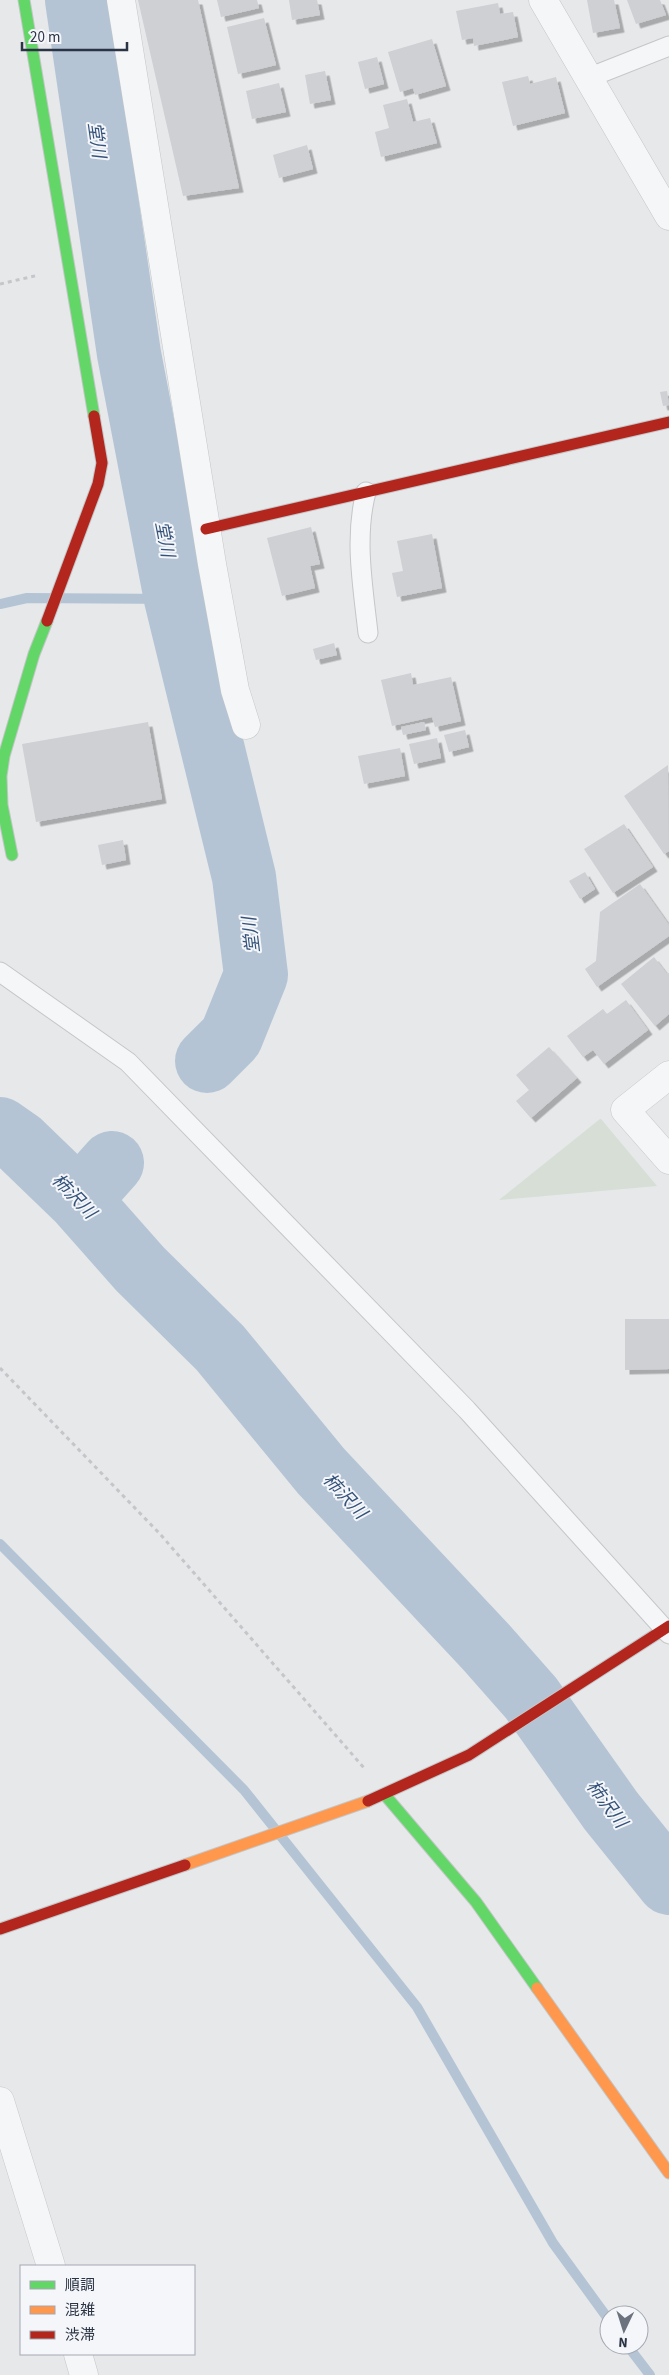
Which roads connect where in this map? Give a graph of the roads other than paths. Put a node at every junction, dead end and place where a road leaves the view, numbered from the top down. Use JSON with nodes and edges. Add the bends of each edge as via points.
{"nodes":[{"id":1,"x":24,"y":0,"type":"edge"},
{"id":2,"x":121,"y":0,"type":"edge"},
{"id":3,"x":543,"y":0,"type":"edge"},
{"id":4,"x":669,"y":46,"type":"edge"},
{"id":5,"x":588,"y":78,"type":"junction"},
{"id":6,"x":669,"y":216,"type":"edge"},
{"id":7,"x":669,"y":422,"type":"edge"},
{"id":8,"x":366,"y":492,"type":"junction"},
{"id":9,"x":206,"y":529,"type":"junction"},
{"id":10,"x":368,"y":633,"type":"dead end"},
{"id":11,"x":246,"y":724,"type":"dead end"},
{"id":12,"x":12,"y":855,"type":"dead end"},
{"id":13,"x":0,"y":972,"type":"edge"},
{"id":14,"x":669,"y":1075,"type":"edge"},
{"id":15,"x":669,"y":1160,"type":"edge"},
{"id":16,"x":668,"y":1629,"type":"edge"},
{"id":17,"x":385,"y":1795,"type":"junction"},
{"id":18,"x":0,"y":1929,"type":"edge"},
{"id":19,"x":0,"y":2101,"type":"edge"},
{"id":20,"x":669,"y":2173,"type":"edge"},
{"id":21,"x":51,"y":2265,"type":"edge"},
{"id":22,"x":78,"y":2355,"type":"edge"},
{"id":23,"x":84,"y":2375,"type":"edge"}],
"edges":[{"from":1,"to":12,"type":"street","via":[[102,463],[98,484],[34,654],[4,756],[2,805]]},
{"from":2,"to":9,"type":"street"},
{"from":3,"to":5,"type":"street"},
{"from":4,"to":5,"type":"lane"},
{"from":5,"to":6,"type":"street"},
{"from":7,"to":8,"type":"street"},
{"from":8,"to":9,"type":"street"},
{"from":8,"to":10,"type":"lane","via":[[360,525]]},
{"from":9,"to":11,"type":"street","via":[[235,690]]},
{"from":13,"to":16,"type":"lane","via":[[128,1062],[467,1410]]},
{"from":14,"to":15,"type":"street","via":[[625,1110]]},
{"from":16,"to":17,"type":"street","via":[[469,1755]]},
{"from":17,"to":18,"type":"street"},
{"from":17,"to":20,"type":"street","via":[[476,1902]]},
{"from":19,"to":21,"type":"street"},
{"from":22,"to":23,"type":"street"}]}
